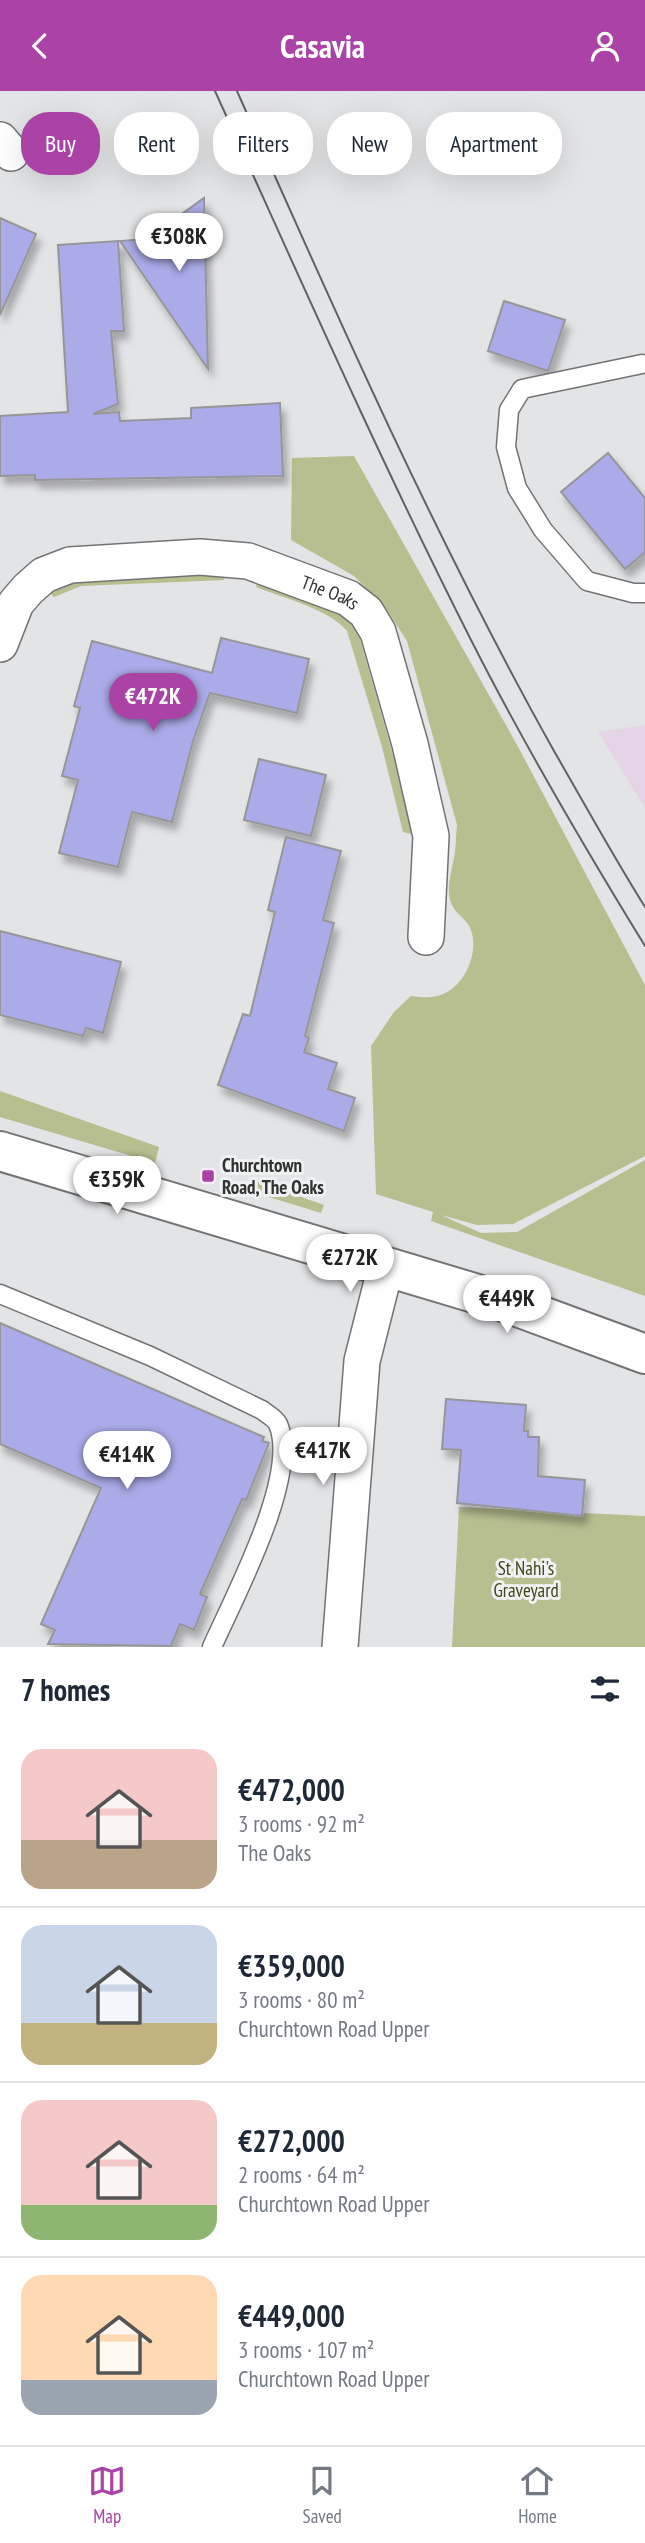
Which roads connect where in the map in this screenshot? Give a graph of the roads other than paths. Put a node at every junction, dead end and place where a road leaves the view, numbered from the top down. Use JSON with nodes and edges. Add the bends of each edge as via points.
{"nodes":[{"id":1,"x":642,"y":364,"type":"dead end"},
{"id":2,"x":645,"y":593,"type":"edge"},
{"id":3,"x":0,"y":644,"type":"edge"},
{"id":4,"x":426,"y":937,"type":"dead end"},
{"id":5,"x":0,"y":1151,"type":"edge"},
{"id":6,"x":386,"y":1266,"type":"junction"},
{"id":7,"x":0,"y":1294,"type":"edge"},
{"id":8,"x":645,"y":1354,"type":"edge"},
{"id":9,"x":212,"y":1647,"type":"edge"},
{"id":10,"x":340,"y":1647,"type":"edge"}],
"edges":[{"from":1,"to":2,"type":"lane","via":[[522,389],[509,410],[506,447],[517,488],[543,530],[587,581]]},
{"from":3,"to":4,"type":"street","name":"The Oaks","via":[[16,603],[28,589],[44,575],[69,565],[231,558],[348,598],[366,612],[378,632],[410,744],[431,836]]},
{"from":5,"to":6,"type":"main road"},
{"from":6,"to":8,"type":"main road","via":[[504,1302]]},
{"from":6,"to":10,"type":"street","via":[[362,1361]]},
{"from":7,"to":9,"type":"lane","via":[[150,1356],[277,1421],[283,1457],[276,1499]]}]}
